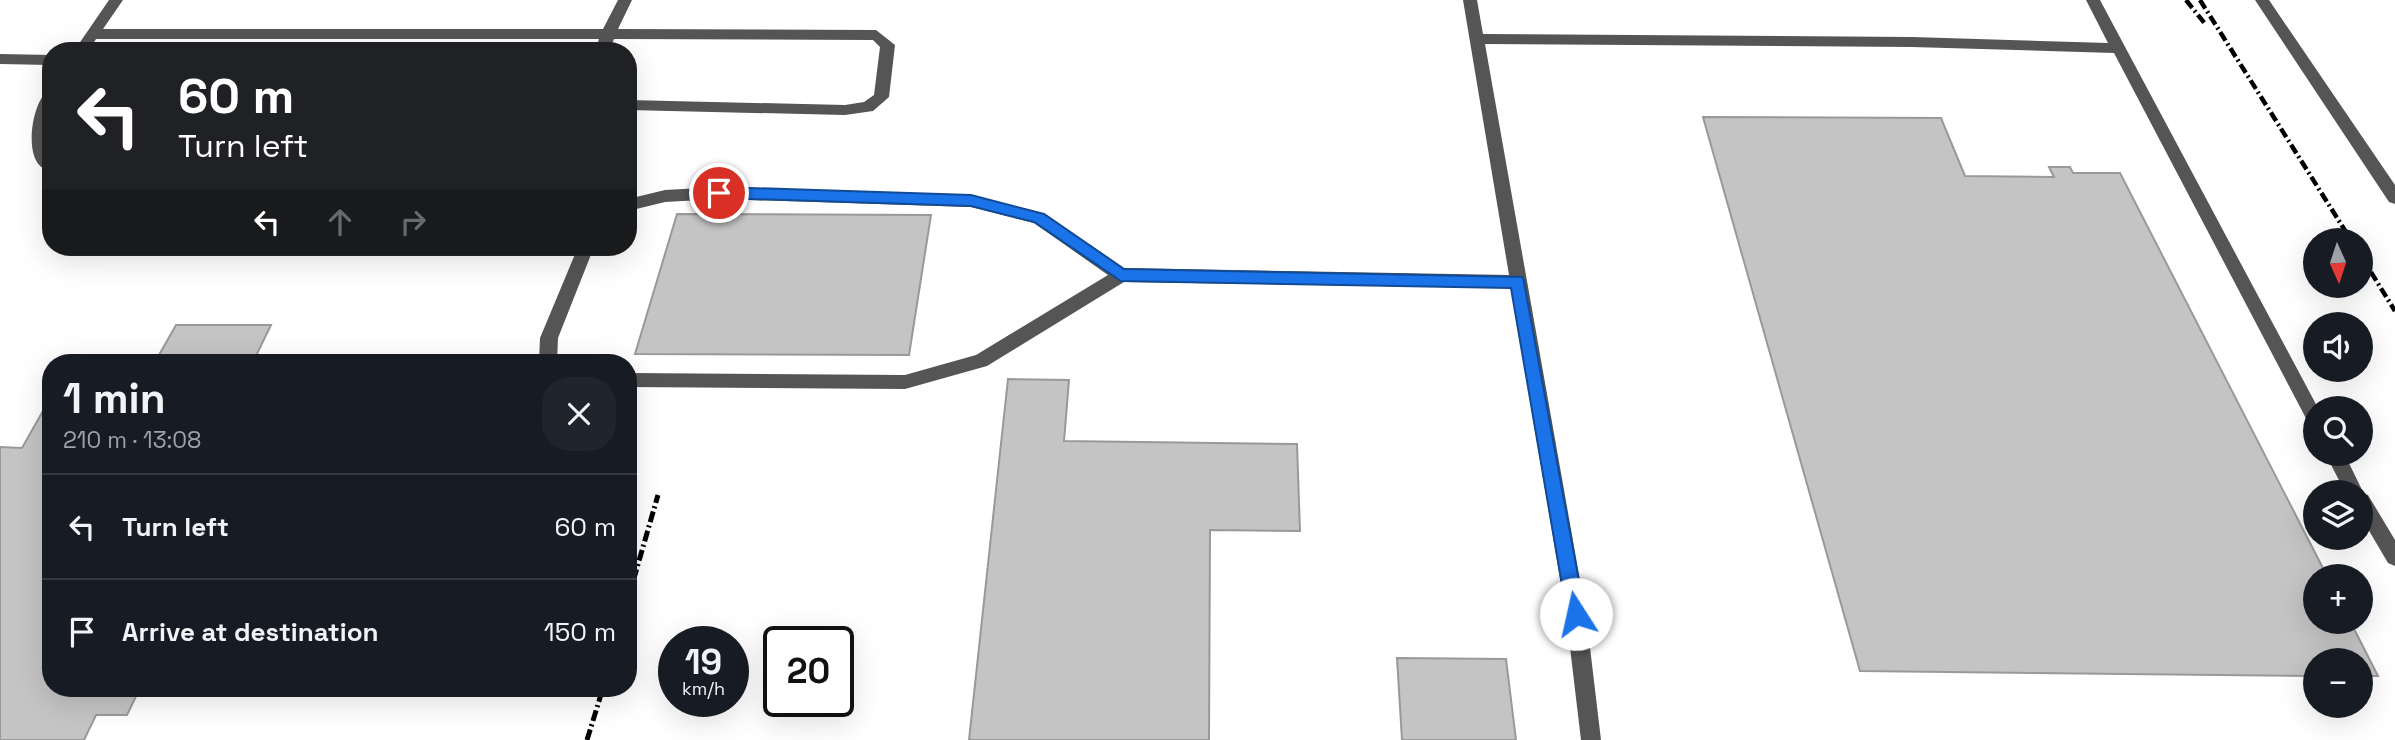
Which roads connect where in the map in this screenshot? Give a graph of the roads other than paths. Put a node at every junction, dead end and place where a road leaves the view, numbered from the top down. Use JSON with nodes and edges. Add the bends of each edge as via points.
{"nodes":[{"id":1,"x":116,"y":0,"type":"edge"},
{"id":2,"x":625,"y":0,"type":"edge"},
{"id":3,"x":1470,"y":0,"type":"edge"},
{"id":4,"x":2093,"y":0,"type":"edge"},
{"id":5,"x":2262,"y":0,"type":"edge"},
{"id":6,"x":92,"y":34,"type":"junction"},
{"id":7,"x":608,"y":34,"type":"junction"},
{"id":8,"x":1476,"y":39,"type":"junction"},
{"id":9,"x":87,"y":42,"type":"edge"},
{"id":10,"x":605,"y":42,"type":"edge"},
{"id":11,"x":2118,"y":48,"type":"junction"},
{"id":12,"x":0,"y":59,"type":"edge"},
{"id":13,"x":42,"y":60,"type":"edge"},
{"id":14,"x":637,"y":105,"type":"edge"},
{"id":15,"x":42,"y":127,"type":"edge"},
{"id":16,"x":42,"y":154,"type":"edge"},
{"id":17,"x":2395,"y":198,"type":"edge"},
{"id":18,"x":637,"y":203,"type":"edge"},
{"id":19,"x":582,"y":256,"type":"edge"},
{"id":20,"x":1121,"y":275,"type":"junction"},
{"id":21,"x":1517,"y":282,"type":"junction"},
{"id":22,"x":548,"y":354,"type":"edge"},
{"id":23,"x":637,"y":380,"type":"edge"},
{"id":24,"x":2303,"y":396,"type":"edge"},
{"id":25,"x":2373,"y":521,"type":"edge"},
{"id":26,"x":2395,"y":557,"type":"edge"},
{"id":27,"x":1591,"y":740,"type":"edge"}],
"edges":[{"from":1,"to":6,"type":"street"},
{"from":2,"to":7,"type":"street"},
{"from":3,"to":8,"type":"street"},
{"from":4,"to":11,"type":"street"},
{"from":5,"to":17,"type":"street"},
{"from":6,"to":7,"type":"street"},
{"from":6,"to":9,"type":"street"},
{"from":7,"to":10,"type":"street"},
{"from":7,"to":14,"type":"street","via":[[876,35],[888,45],[881,97],[868,107]]},
{"from":8,"to":11,"type":"street"},
{"from":8,"to":21,"type":"street"},
{"from":11,"to":24,"type":"street"},
{"from":12,"to":13,"type":"street"},
{"from":15,"to":16,"type":"street","via":[[38,143]]},
{"from":18,"to":20,"type":"street","via":[[664,196],[719,193],[971,201],[1039,218]]},
{"from":19,"to":22,"type":"street","via":[[549,338]]},
{"from":20,"to":21,"type":"street"},
{"from":20,"to":23,"type":"street","via":[[981,361],[905,382]]},
{"from":21,"to":27,"type":"street","via":[[1576,614]]},
{"from":25,"to":26,"type":"street"}]}
